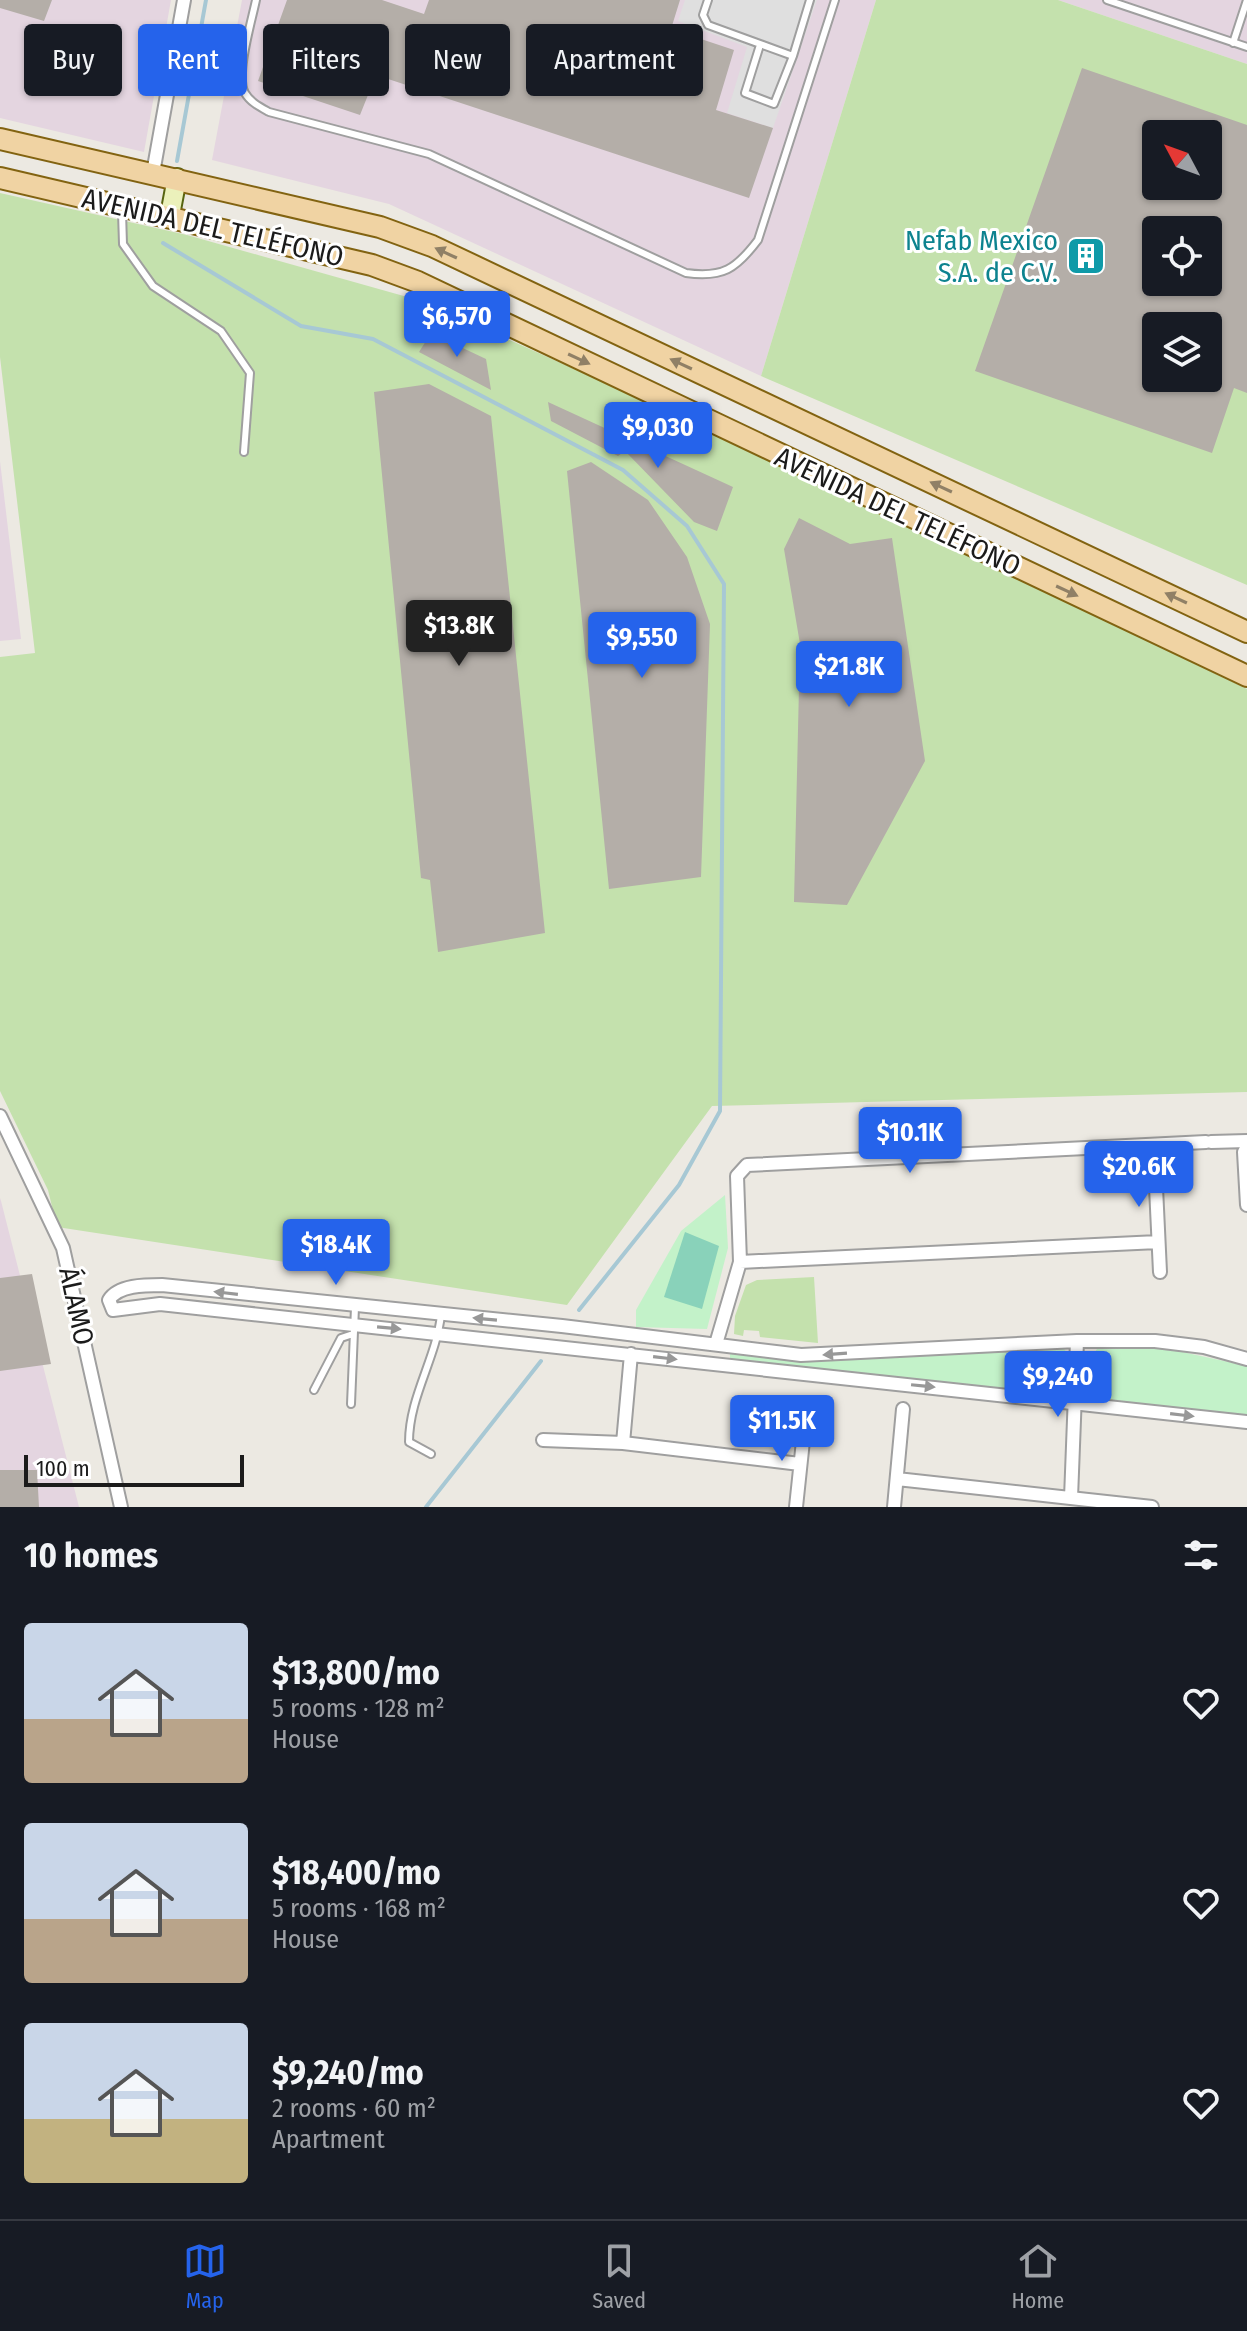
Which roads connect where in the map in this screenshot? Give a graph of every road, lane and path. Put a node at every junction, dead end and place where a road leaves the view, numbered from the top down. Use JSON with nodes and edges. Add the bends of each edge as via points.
{"nodes":[{"id":1,"x":184,"y":0,"type":"edge"},
{"id":2,"x":256,"y":0,"type":"edge"},
{"id":3,"x":708,"y":0,"type":"edge"},
{"id":4,"x":810,"y":0,"type":"edge"},
{"id":5,"x":835,"y":0,"type":"edge"},
{"id":6,"x":1107,"y":0,"type":"edge"},
{"id":7,"x":1247,"y":0,"type":"edge"},
{"id":8,"x":1233,"y":43,"type":"junction"},
{"id":9,"x":760,"y":45,"type":"junction"},
{"id":10,"x":1247,"y":47,"type":"edge"},
{"id":11,"x":793,"y":56,"type":"junction"},
{"id":12,"x":0,"y":139,"type":"edge"},
{"id":13,"x":153,"y":173,"type":"junction"},
{"id":14,"x":0,"y":178,"type":"edge"},
{"id":15,"x":177,"y":178,"type":"junction"},
{"id":16,"x":121,"y":204,"type":"junction"},
{"id":17,"x":170,"y":215,"type":"junction"},
{"id":18,"x":244,"y":452,"type":"dead end"},
{"id":19,"x":1247,"y":632,"type":"edge"},
{"id":20,"x":1247,"y":676,"type":"edge"},
{"id":21,"x":0,"y":1116,"type":"edge"},
{"id":22,"x":1247,"y":1141,"type":"edge"},
{"id":23,"x":1154,"y":1145,"type":"junction"},
{"id":24,"x":1247,"y":1147,"type":"edge"},
{"id":25,"x":1247,"y":1205,"type":"edge"},
{"id":26,"x":1158,"y":1242,"type":"junction"},
{"id":27,"x":740,"y":1262,"type":"junction"},
{"id":28,"x":1160,"y":1272,"type":"dead end"},
{"id":29,"x":355,"y":1307,"type":"junction"},
{"id":30,"x":441,"y":1315,"type":"junction"},
{"id":31,"x":354,"y":1329,"type":"junction"},
{"id":32,"x":603,"y":1331,"type":"junction"},
{"id":33,"x":439,"y":1332,"type":"junction"},
{"id":34,"x":1077,"y":1341,"type":"junction"},
{"id":35,"x":721,"y":1344,"type":"junction"},
{"id":36,"x":601,"y":1350,"type":"junction"},
{"id":37,"x":631,"y":1354,"type":"junction"},
{"id":38,"x":1247,"y":1359,"type":"edge"},
{"id":39,"x":722,"y":1365,"type":"junction"},
{"id":40,"x":314,"y":1390,"type":"dead end"},
{"id":41,"x":1077,"y":1402,"type":"junction"},
{"id":42,"x":351,"y":1404,"type":"dead end"},
{"id":43,"x":903,"y":1409,"type":"dead end"},
{"id":44,"x":805,"y":1422,"type":"dead end"},
{"id":45,"x":1247,"y":1422,"type":"edge"},
{"id":46,"x":543,"y":1440,"type":"dead end"},
{"id":47,"x":623,"y":1443,"type":"junction"},
{"id":48,"x":431,"y":1454,"type":"dead end"},
{"id":49,"x":800,"y":1464,"type":"junction"},
{"id":50,"x":897,"y":1479,"type":"junction"},
{"id":51,"x":1071,"y":1498,"type":"junction"},
{"id":52,"x":121,"y":1507,"type":"edge"},
{"id":53,"x":796,"y":1507,"type":"edge"},
{"id":54,"x":894,"y":1507,"type":"edge"},
{"id":55,"x":1152,"y":1507,"type":"edge"}],
"edges":[{"from":1,"to":13,"type":"street"},
{"from":2,"to":5,"type":"lane","via":[[242,70],[243,91],[254,104],[429,154],[686,273],[711,277],[731,269],[758,240]]},
{"from":3,"to":9,"type":"lane","via":[[703,15],[708,25]]},
{"from":4,"to":11,"type":"lane"},
{"from":6,"to":8,"type":"lane"},
{"from":7,"to":8,"type":"lane"},
{"from":8,"to":10,"type":"lane"},
{"from":9,"to":11,"type":"lane"},
{"from":9,"to":11,"type":"lane","via":[[745,93],[770,104],[777,102]]},
{"from":12,"to":13,"type":"main road","name":"AVENIDA DEL TELÉFONO"},
{"from":13,"to":15,"type":"main road","name":"AVENIDA DEL TELÉFONO"},
{"from":14,"to":16,"type":"main road","name":"AVENIDA DEL TELÉFONO"},
{"from":15,"to":17,"type":"main road"},
{"from":19,"to":15,"type":"main road","name":"AVENIDA DEL TELÉFONO","one_way":true,"via":[[432,246],[380,227]]},
{"from":16,"to":17,"type":"main road","name":"AVENIDA DEL TELÉFONO"},
{"from":16,"to":18,"type":"lane","via":[[123,244],[153,286],[221,331],[250,373]]},
{"from":17,"to":20,"type":"main road","name":"AVENIDA DEL TELÉFONO","one_way":true,"via":[[372,265],[418,282]]},
{"from":21,"to":52,"type":"street","name":"ÁLAMO","via":[[63,1248]]},
{"from":22,"to":23,"type":"street"},
{"from":23,"to":26,"type":"street"},
{"from":23,"to":27,"type":"street","via":[[747,1165],[737,1176]]},
{"from":24,"to":25,"type":"street"},
{"from":26,"to":27,"type":"street"},
{"from":26,"to":28,"type":"street"},
{"from":27,"to":35,"type":"street"},
{"from":29,"to":30,"type":"street"},
{"from":29,"to":31,"type":"lane"},
{"from":29,"to":31,"type":"street","one_way":true,"via":[[162,1285],[134,1287],[109,1300],[113,1310],[160,1304]]},
{"from":32,"to":30,"type":"street","one_way":true},
{"from":30,"to":33,"type":"lane"},
{"from":31,"to":33,"type":"street","one_way":true},
{"from":31,"to":40,"type":"lane","via":[[341,1338]]},
{"from":31,"to":42,"type":"lane"},
{"from":32,"to":35,"type":"street"},
{"from":32,"to":36,"type":"street"},
{"from":33,"to":36,"type":"street"},
{"from":33,"to":48,"type":"lane","via":[[409,1417],[409,1442]]},
{"from":34,"to":35,"type":"street","one_way":true,"via":[[816,1356]]},
{"from":34,"to":38,"type":"street","via":[[1155,1341]]},
{"from":34,"to":41,"type":"street"},
{"from":35,"to":39,"type":"street"},
{"from":36,"to":37,"type":"street"},
{"from":37,"to":39,"type":"street","one_way":true},
{"from":37,"to":47,"type":"street"},
{"from":39,"to":41,"type":"street","one_way":true},
{"from":41,"to":45,"type":"street","one_way":true},
{"from":41,"to":51,"type":"street"},
{"from":43,"to":50,"type":"street"},
{"from":44,"to":49,"type":"street"},
{"from":46,"to":47,"type":"street"},
{"from":47,"to":49,"type":"street"},
{"from":49,"to":53,"type":"street"},
{"from":50,"to":51,"type":"street"},
{"from":50,"to":54,"type":"street"},
{"from":51,"to":55,"type":"street"}]}
